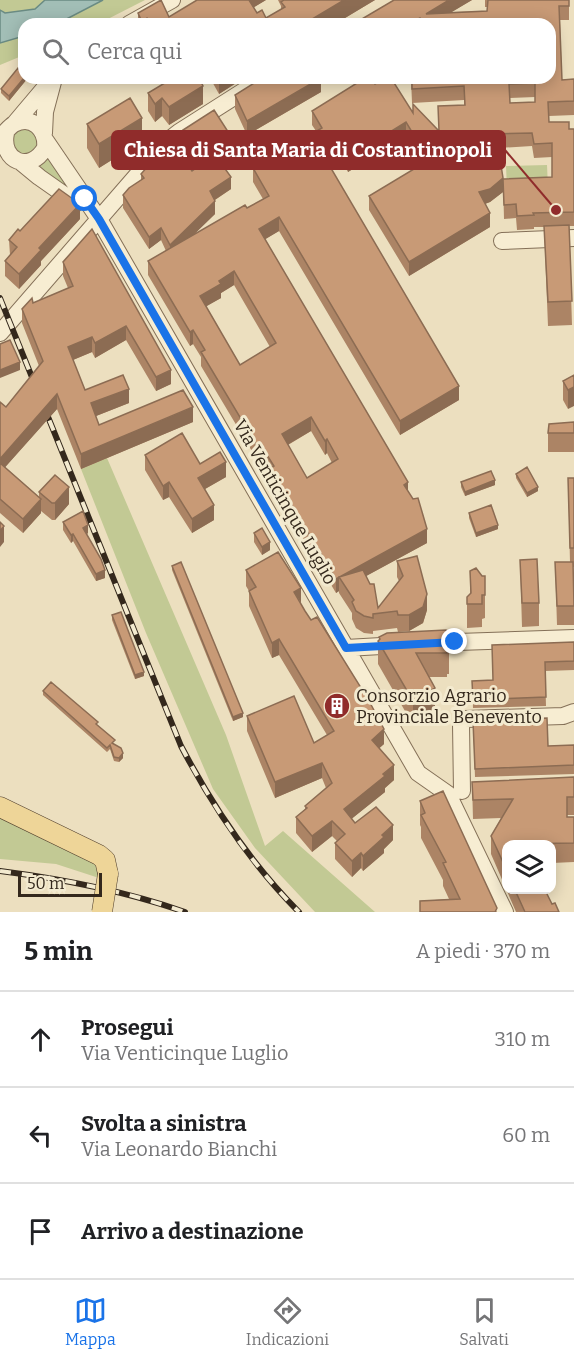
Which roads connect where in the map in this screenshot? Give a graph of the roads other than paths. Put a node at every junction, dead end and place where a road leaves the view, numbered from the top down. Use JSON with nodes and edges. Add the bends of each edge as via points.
{"nodes":[{"id":1,"x":171,"y":0,"type":"edge"},
{"id":2,"x":140,"y":18,"type":"edge"},
{"id":3,"x":49,"y":84,"type":"edge"},
{"id":4,"x":52,"y":84,"type":"edge"},
{"id":5,"x":255,"y":84,"type":"edge"},
{"id":6,"x":7,"y":131,"type":"edge"},
{"id":7,"x":45,"y":137,"type":"junction"},
{"id":8,"x":12,"y":160,"type":"edge"},
{"id":9,"x":99,"y":219,"type":"junction"},
{"id":10,"x":574,"y":238,"type":"edge"},
{"id":11,"x":502,"y":241,"type":"dead end"},
{"id":12,"x":0,"y":333,"type":"edge"},
{"id":13,"x":574,"y":638,"type":"edge"},
{"id":14,"x":346,"y":648,"type":"junction"},
{"id":15,"x":574,"y":712,"type":"edge"},
{"id":16,"x":461,"y":792,"type":"junction"},
{"id":17,"x":0,"y":807,"type":"edge"},
{"id":18,"x":102,"y":912,"type":"edge"},
{"id":19,"x":505,"y":912,"type":"edge"}],
"edges":[{"from":1,"to":2,"type":"street"},
{"from":3,"to":6,"type":"street"},
{"from":4,"to":7,"type":"street","via":[[45,112]]},
{"from":5,"to":9,"type":"street","via":[[172,138]]},
{"from":6,"to":7,"type":"street","via":[[28,121],[40,128]]},
{"from":6,"to":8,"type":"street","via":[[4,145]]},
{"from":7,"to":8,"type":"street","via":[[45,148],[36,160]]},
{"from":7,"to":9,"type":"street","name":"Via Venticinque Luglio"},
{"from":8,"to":9,"type":"street","name":"Via Venticinque Luglio"},
{"from":9,"to":12,"type":"street"},
{"from":9,"to":14,"type":"street","name":"Via Venticinque Luglio"},
{"from":10,"to":11,"type":"street"},
{"from":13,"to":14,"type":"street"},
{"from":14,"to":16,"type":"street","name":"Via Venticinque Luglio","via":[[418,773]]},
{"from":15,"to":16,"type":"street","via":[[563,716],[465,719],[461,724]]},
{"from":16,"to":19,"type":"street"},
{"from":17,"to":18,"type":"main road","bridge":true,"via":[[105,860],[108,874]]}]}
